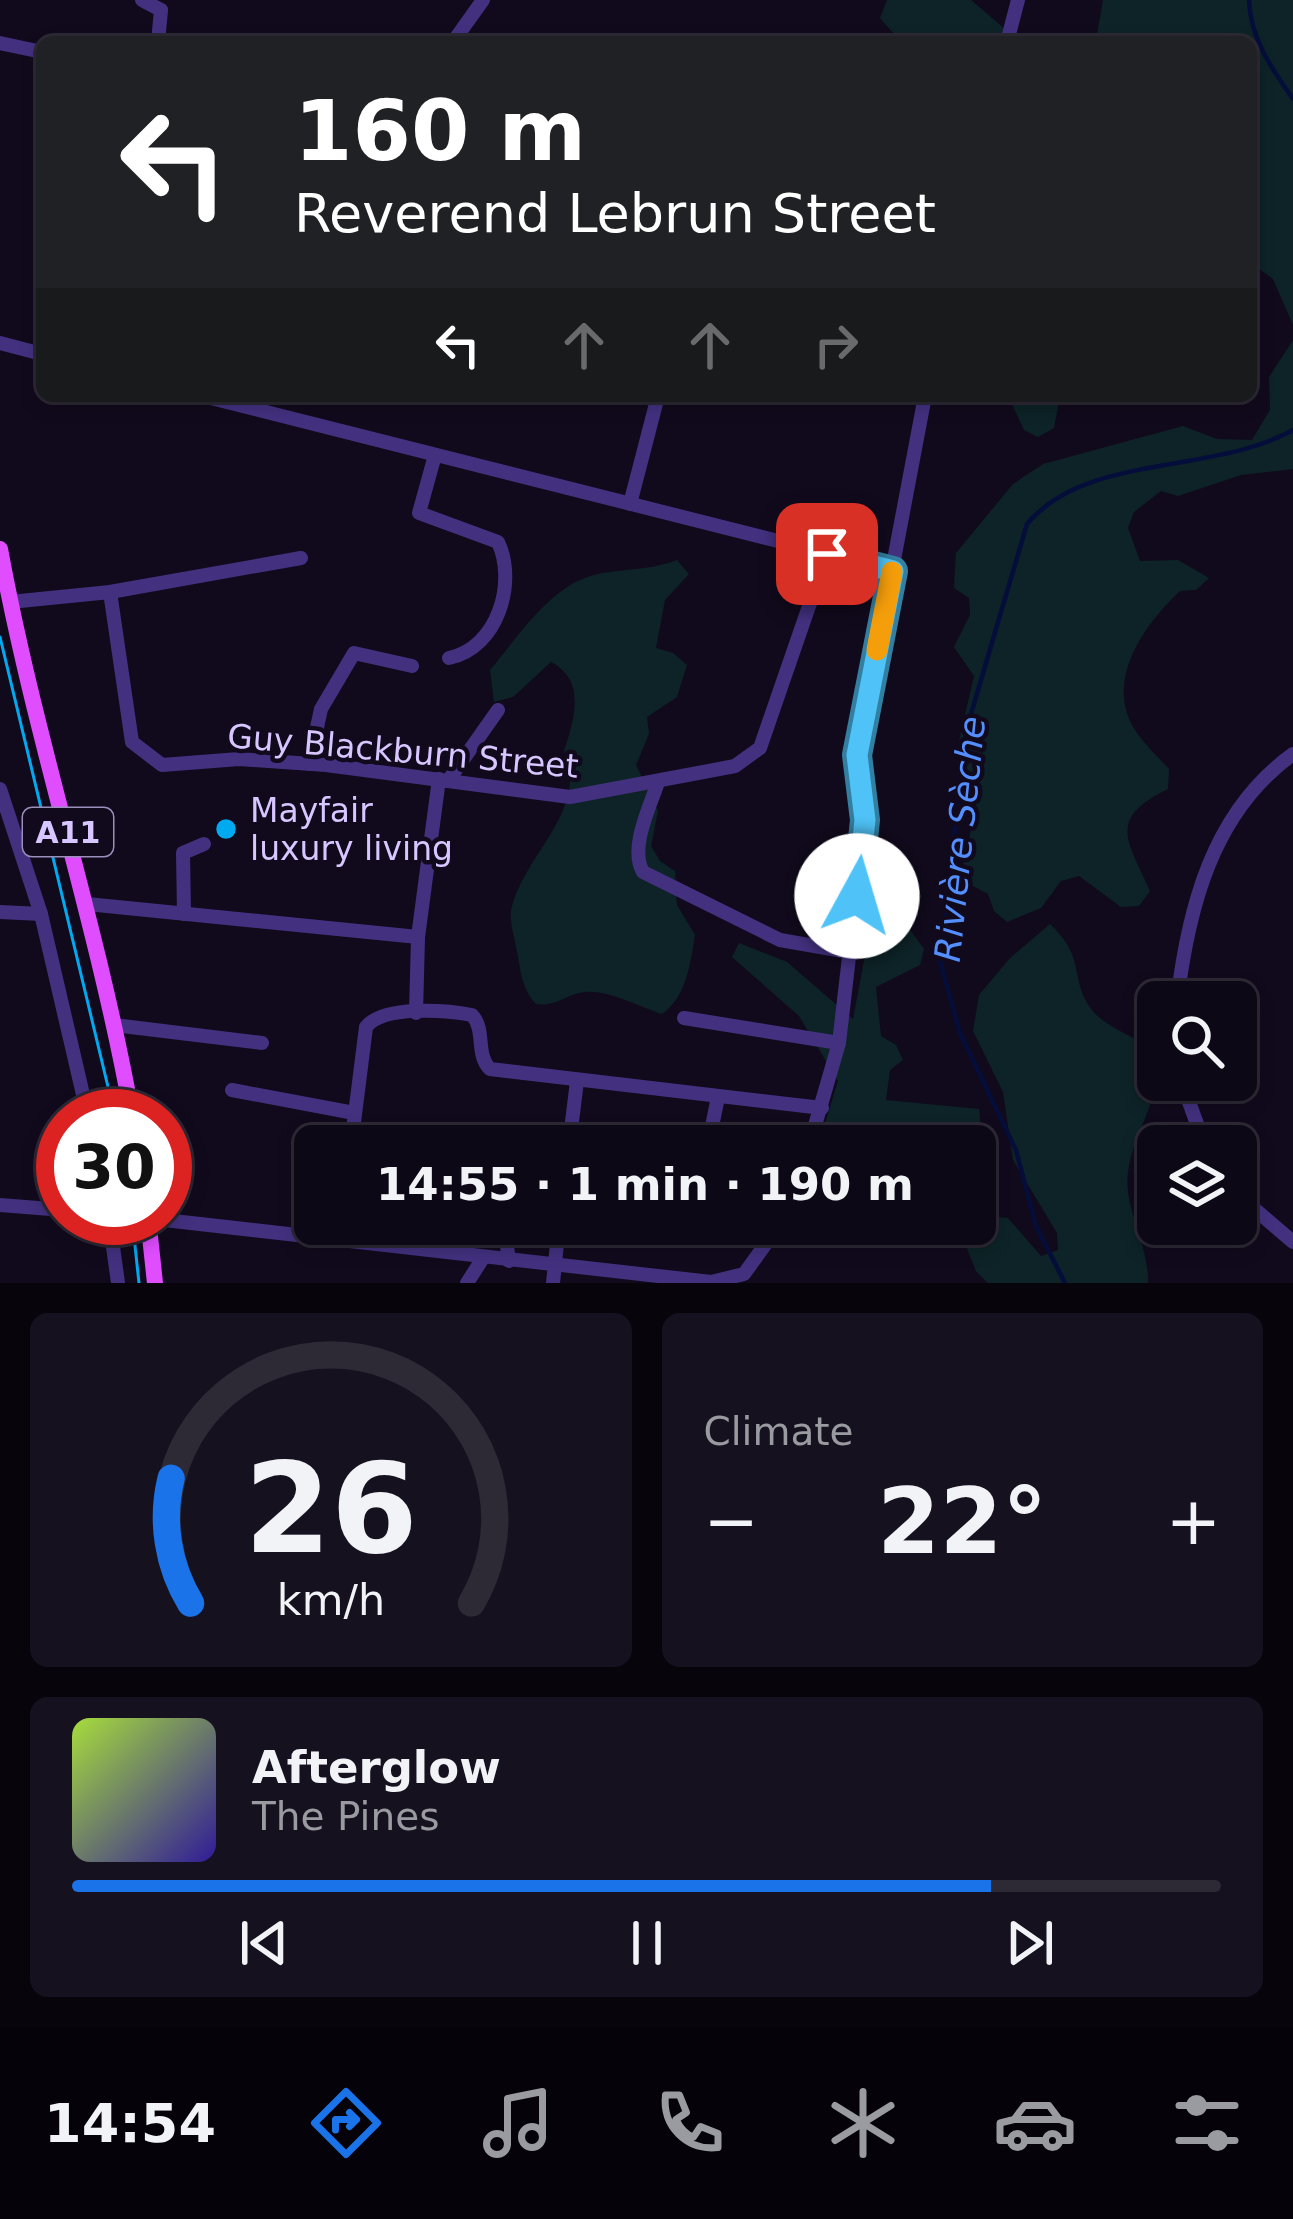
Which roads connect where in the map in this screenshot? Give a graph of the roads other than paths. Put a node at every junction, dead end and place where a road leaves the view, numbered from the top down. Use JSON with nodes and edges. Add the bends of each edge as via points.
{"nodes":[{"id":1,"x":142,"y":0,"type":"edge"},
{"id":2,"x":483,"y":0,"type":"edge"},
{"id":3,"x":1018,"y":0,"type":"edge"},
{"id":4,"x":159,"y":36,"type":"edge"},
{"id":5,"x":457,"y":36,"type":"edge"},
{"id":6,"x":1009,"y":36,"type":"edge"},
{"id":7,"x":0,"y":43,"type":"edge"},
{"id":8,"x":36,"y":51,"type":"edge"},
{"id":9,"x":0,"y":344,"type":"edge"},
{"id":10,"x":36,"y":353,"type":"edge"},
{"id":11,"x":229,"y":402,"type":"edge"},
{"id":12,"x":656,"y":402,"type":"edge"},
{"id":13,"x":924,"y":402,"type":"edge"},
{"id":14,"x":435,"y":454,"type":"junction"},
{"id":15,"x":630,"y":504,"type":"junction"},
{"id":16,"x":0,"y":549,"type":"edge"},
{"id":17,"x":827,"y":554,"type":"junction"},
{"id":18,"x":301,"y":558,"type":"dead end"},
{"id":19,"x":893,"y":571,"type":"junction"},
{"id":20,"x":110,"y":592,"type":"junction"},
{"id":21,"x":10,"y":602,"type":"junction"},
{"id":22,"x":449,"y":658,"type":"dead end"},
{"id":23,"x":412,"y":666,"type":"dead end"},
{"id":24,"x":498,"y":710,"type":"dead end"},
{"id":25,"x":1293,"y":754,"type":"edge"},
{"id":26,"x":309,"y":764,"type":"junction"},
{"id":27,"x":444,"y":780,"type":"junction"},
{"id":28,"x":658,"y":782,"type":"junction"},
{"id":29,"x":0,"y":789,"type":"edge"},
{"id":30,"x":204,"y":844,"type":"dead end"},
{"id":31,"x":87,"y":904,"type":"junction"},
{"id":32,"x":0,"y":912,"type":"edge"},
{"id":33,"x":41,"y":914,"type":"junction"},
{"id":34,"x":184,"y":914,"type":"junction"},
{"id":35,"x":418,"y":937,"type":"junction"},
{"id":36,"x":849,"y":952,"type":"junction"},
{"id":37,"x":1181,"y":981,"type":"edge"},
{"id":38,"x":416,"y":1012,"type":"junction"},
{"id":39,"x":684,"y":1018,"type":"dead end"},
{"id":40,"x":114,"y":1025,"type":"junction"},
{"id":41,"x":839,"y":1042,"type":"junction"},
{"id":42,"x":262,"y":1043,"type":"dead end"},
{"id":43,"x":577,"y":1081,"type":"junction"},
{"id":44,"x":82,"y":1089,"type":"edge"},
{"id":45,"x":127,"y":1089,"type":"edge"},
{"id":46,"x":232,"y":1090,"type":"dead end"},
{"id":47,"x":718,"y":1097,"type":"junction"},
{"id":48,"x":822,"y":1108,"type":"junction"},
{"id":49,"x":355,"y":1113,"type":"junction"},
{"id":50,"x":354,"y":1125,"type":"edge"},
{"id":51,"x":572,"y":1125,"type":"edge"},
{"id":52,"x":712,"y":1125,"type":"edge"},
{"id":53,"x":816,"y":1125,"type":"edge"},
{"id":54,"x":0,"y":1204,"type":"edge"},
{"id":55,"x":36,"y":1207,"type":"edge"},
{"id":56,"x":1257,"y":1211,"type":"edge"},
{"id":57,"x":192,"y":1222,"type":"edge"},
{"id":58,"x":294,"y":1237,"type":"edge"},
{"id":59,"x":1293,"y":1242,"type":"edge"},
{"id":60,"x":113,"y":1245,"type":"edge"},
{"id":61,"x":151,"y":1245,"type":"edge"},
{"id":62,"x":350,"y":1245,"type":"edge"},
{"id":63,"x":507,"y":1245,"type":"edge"},
{"id":64,"x":557,"y":1245,"type":"edge"},
{"id":65,"x":768,"y":1245,"type":"edge"},
{"id":66,"x":483,"y":1258,"type":"junction"},
{"id":67,"x":509,"y":1262,"type":"junction"},
{"id":68,"x":553,"y":1275,"type":"edge"},
{"id":69,"x":748,"y":1279,"type":"edge"},
{"id":70,"x":676,"y":1281,"type":"edge"},
{"id":71,"x":118,"y":1283,"type":"edge"},
{"id":72,"x":155,"y":1283,"type":"edge"},
{"id":73,"x":466,"y":1283,"type":"edge"}],
"edges":[{"from":1,"to":4,"type":"street","via":[[161,10]]},
{"from":2,"to":5,"type":"street"},
{"from":3,"to":6,"type":"street"},
{"from":7,"to":8,"type":"street"},
{"from":9,"to":10,"type":"street"},
{"from":11,"to":14,"type":"street"},
{"from":12,"to":15,"type":"street"},
{"from":13,"to":19,"type":"street"},
{"from":14,"to":15,"type":"street"},
{"from":14,"to":22,"type":"street","via":[[419,513],[498,542],[508,564],[486,635]]},
{"from":15,"to":17,"type":"street"},
{"from":16,"to":21,"type":"main road","number":"A11"},
{"from":17,"to":19,"type":"street"},
{"from":17,"to":28,"type":"street","name":"Guy Blackburn Street","via":[[760,748],[735,766]]},
{"from":18,"to":20,"type":"street"},
{"from":19,"to":36,"type":"street","via":[[857,755],[865,820]]},
{"from":20,"to":21,"type":"street"},
{"from":20,"to":26,"type":"street","name":"Guy Blackburn Street","via":[[132,742],[144,757],[161,765]]},
{"from":21,"to":31,"type":"main road","number":"A11"},
{"from":23,"to":26,"type":"street","via":[[354,653],[321,709]]},
{"from":24,"to":27,"type":"street"},
{"from":25,"to":37,"type":"street","via":[[1237,811],[1209,860]]},
{"from":26,"to":27,"type":"street","name":"Guy Blackburn Street"},
{"from":27,"to":28,"type":"street","name":"Guy Blackburn Street","via":[[570,797]]},
{"from":27,"to":35,"type":"street"},
{"from":28,"to":36,"type":"street","via":[[639,845],[643,872],[780,940]]},
{"from":29,"to":33,"type":"street"},
{"from":30,"to":34,"type":"street","via":[[183,853]]},
{"from":31,"to":34,"type":"street"},
{"from":31,"to":40,"type":"main road","number":"A11"},
{"from":32,"to":33,"type":"street"},
{"from":33,"to":44,"type":"street"},
{"from":34,"to":35,"type":"street"},
{"from":35,"to":38,"type":"street"},
{"from":36,"to":41,"type":"street"},
{"from":38,"to":43,"type":"street","via":[[472,1016],[490,1069]]},
{"from":38,"to":49,"type":"street","via":[[379,1016],[365,1028]]},
{"from":39,"to":41,"type":"street"},
{"from":40,"to":42,"type":"street"},
{"from":40,"to":45,"type":"main road","number":"A11"},
{"from":41,"to":48,"type":"street"},
{"from":43,"to":47,"type":"street"},
{"from":43,"to":51,"type":"street"},
{"from":46,"to":49,"type":"street"},
{"from":47,"to":48,"type":"street"},
{"from":47,"to":52,"type":"street"},
{"from":48,"to":53,"type":"street"},
{"from":49,"to":50,"type":"street"},
{"from":54,"to":55,"type":"street"},
{"from":56,"to":59,"type":"street"},
{"from":57,"to":58,"type":"street"},
{"from":60,"to":71,"type":"street"},
{"from":61,"to":72,"type":"main road"},
{"from":62,"to":66,"type":"street"},
{"from":63,"to":67,"type":"street"},
{"from":64,"to":68,"type":"street"},
{"from":65,"to":69,"type":"street"},
{"from":66,"to":67,"type":"street"},
{"from":66,"to":73,"type":"street"},
{"from":67,"to":68,"type":"street"},
{"from":68,"to":70,"type":"street"},
{"from":69,"to":70,"type":"street"}]}
